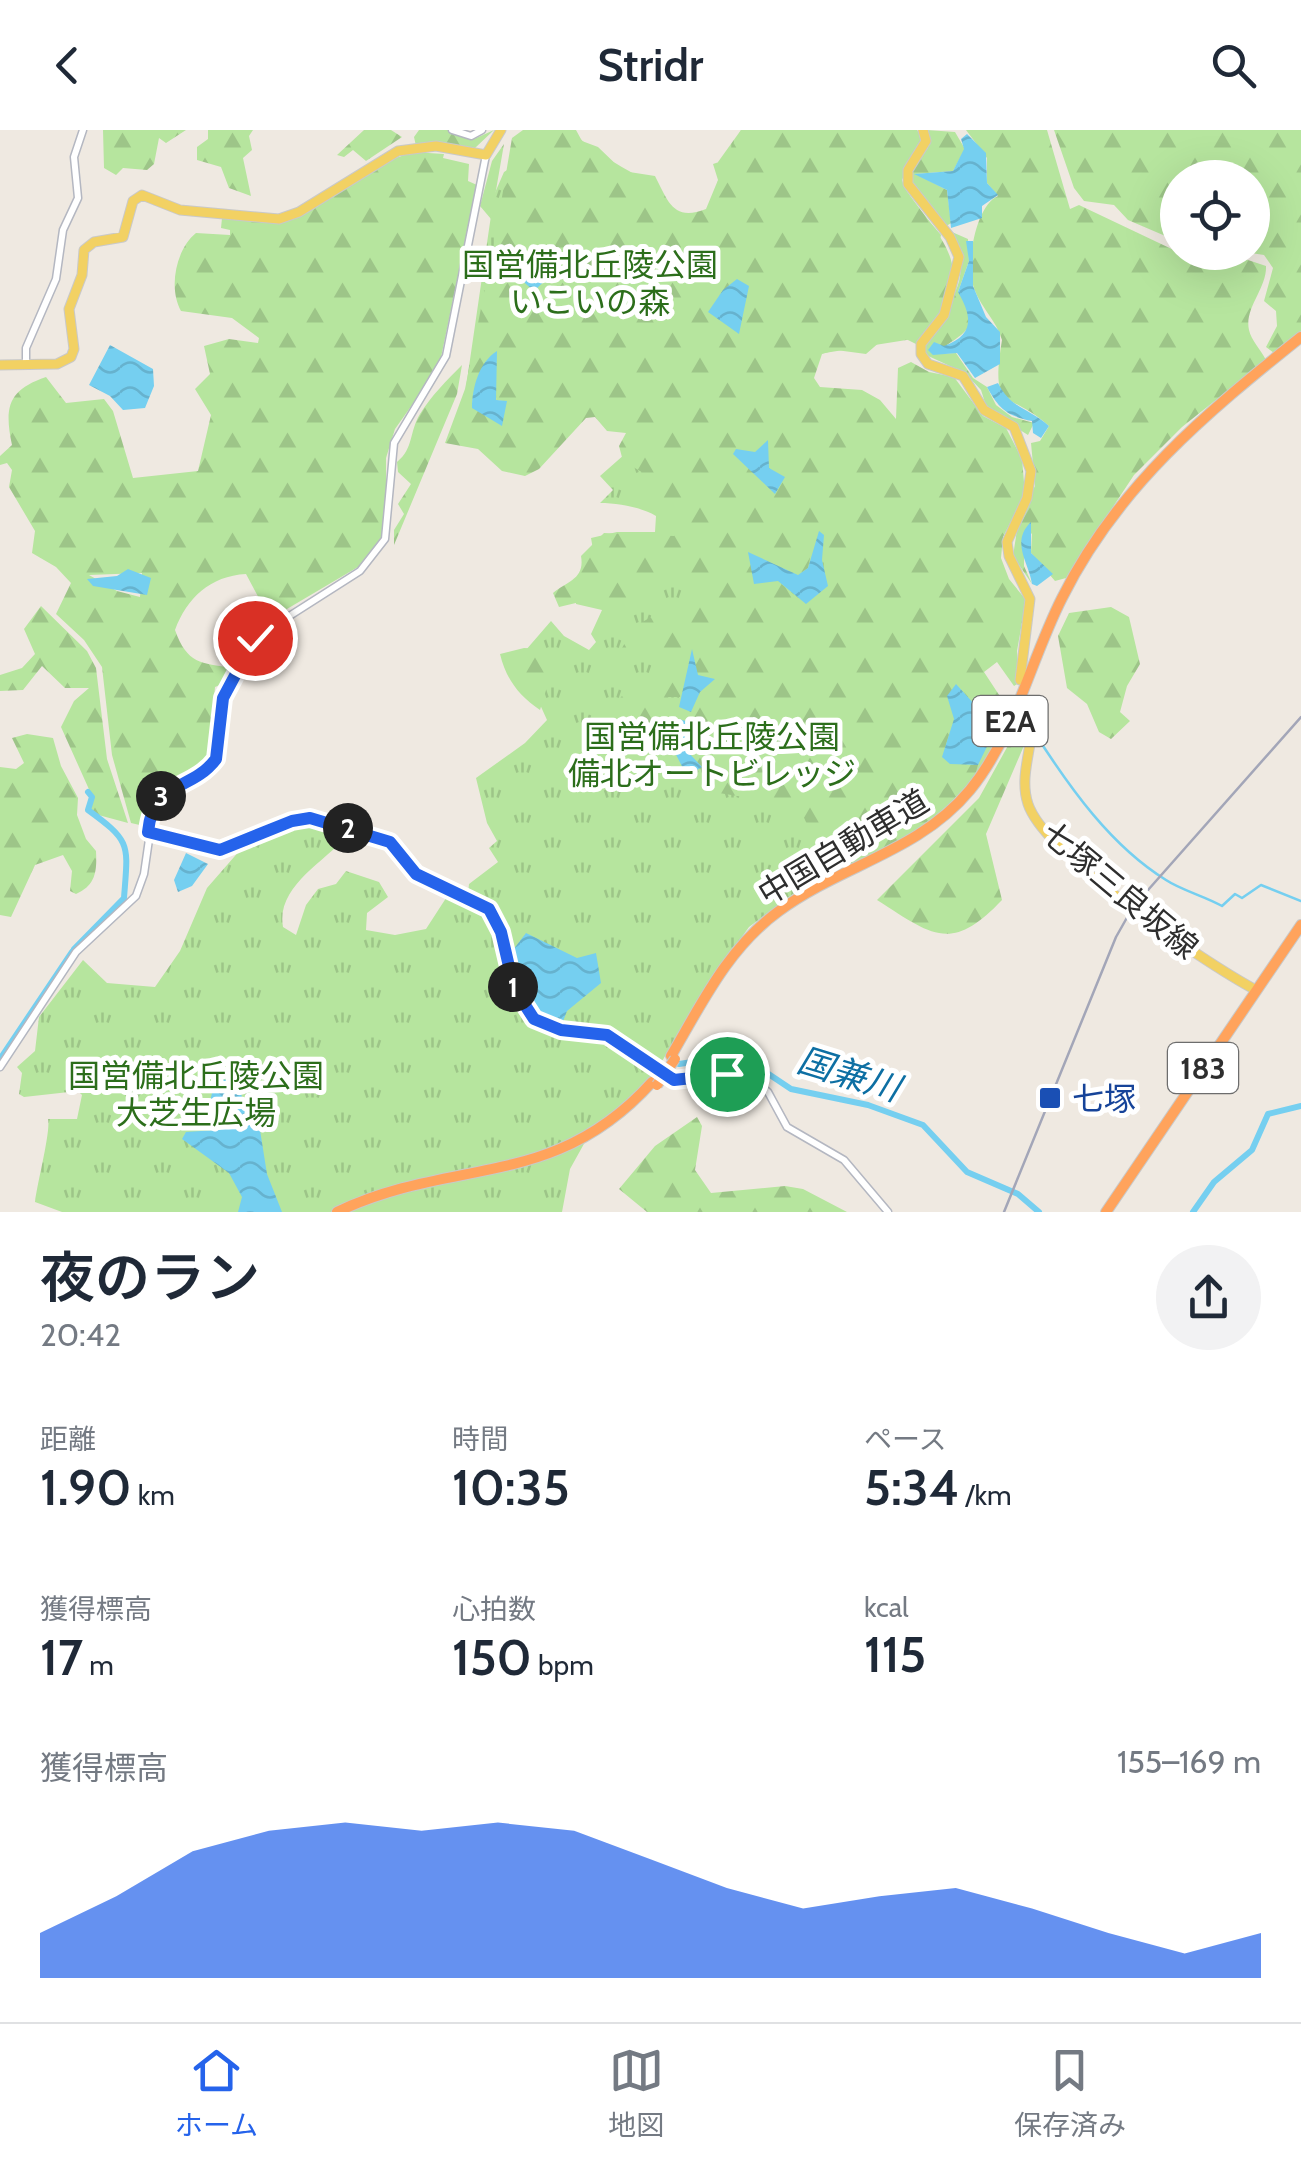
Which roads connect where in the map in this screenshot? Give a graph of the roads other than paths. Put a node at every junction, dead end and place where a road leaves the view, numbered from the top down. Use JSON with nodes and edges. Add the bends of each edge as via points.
{"nodes":[{"id":1,"x":83,"y":130,"type":"edge"},
{"id":2,"x":452,"y":130,"type":"edge"},
{"id":3,"x":482,"y":130,"type":"edge"},
{"id":4,"x":501,"y":130,"type":"edge"},
{"id":5,"x":923,"y":130,"type":"edge"},
{"id":6,"x":486,"y":156,"type":"junction"},
{"id":7,"x":1301,"y":340,"type":"edge"},
{"id":8,"x":0,"y":365,"type":"edge"},
{"id":9,"x":26,"y":365,"type":"junction"},
{"id":10,"x":1020,"y":680,"type":"dead end"},
{"id":11,"x":1030,"y":704,"type":"dead end"},
{"id":12,"x":148,"y":832,"type":"junction"},
{"id":13,"x":1301,"y":924,"type":"edge"},
{"id":14,"x":1254,"y":990,"type":"junction"},
{"id":15,"x":0,"y":1068,"type":"edge"},
{"id":16,"x":654,"y":1083,"type":"junction"},
{"id":17,"x":337,"y":1212,"type":"edge"},
{"id":18,"x":348,"y":1212,"type":"edge"},
{"id":19,"x":888,"y":1212,"type":"edge"},
{"id":20,"x":1106,"y":1212,"type":"edge"}],
"edges":[{"from":1,"to":9,"type":"street","via":[[74,157],[78,198],[63,230],[56,279],[26,348]]},
{"from":2,"to":3,"type":"street","via":[[471,136]]},
{"from":4,"to":6,"type":"main road"},
{"from":5,"to":10,"type":"main road","via":[[926,141],[908,170],[908,184],[959,257],[944,316],[921,344],[921,354],[928,364],[963,376],[984,410],[1014,428],[1030,471],[1028,498],[1007,542],[1030,599]]},
{"from":6,"to":9,"type":"main road","via":[[436,146],[398,151],[279,219],[180,210],[147,194],[137,197],[123,237],[84,250],[68,309],[70,358]]},
{"from":6,"to":12,"type":"street","via":[[446,356],[394,443],[382,546],[360,571],[255,638],[223,698],[216,759],[161,796]]},
{"from":7,"to":16,"type":"highway","name":"中国自動車道","number":"E2A","bridge":true,"via":[[1197,428],[1121,512],[1068,597],[1003,748],[975,792],[913,846],[816,894],[767,927],[724,974]]},
{"from":8,"to":9,"type":"main road"},
{"from":11,"to":14,"type":"main road","name":"七塚三良坂線","via":[[1025,786],[1044,833],[1182,946]]},
{"from":12,"to":15,"type":"street","via":[[136,896],[76,952]]},
{"from":12,"to":19,"type":"street","via":[[220,850],[310,818],[390,842],[416,874],[489,909],[514,988],[534,1019],[607,1035],[674,1080],[748,1075],[768,1092],[787,1127],[844,1160]]},
{"from":13,"to":14,"type":"highway","number":"183"},
{"from":14,"to":20,"type":"highway","number":"183"},
{"from":16,"to":17,"type":"highway","name":"中国自動車道","number":"E2A","via":[[613,1120],[561,1152],[402,1188]]},
{"from":16,"to":18,"type":"highway","name":"中国自動車道","number":"E2A","via":[[616,1124],[563,1156]]}]}
